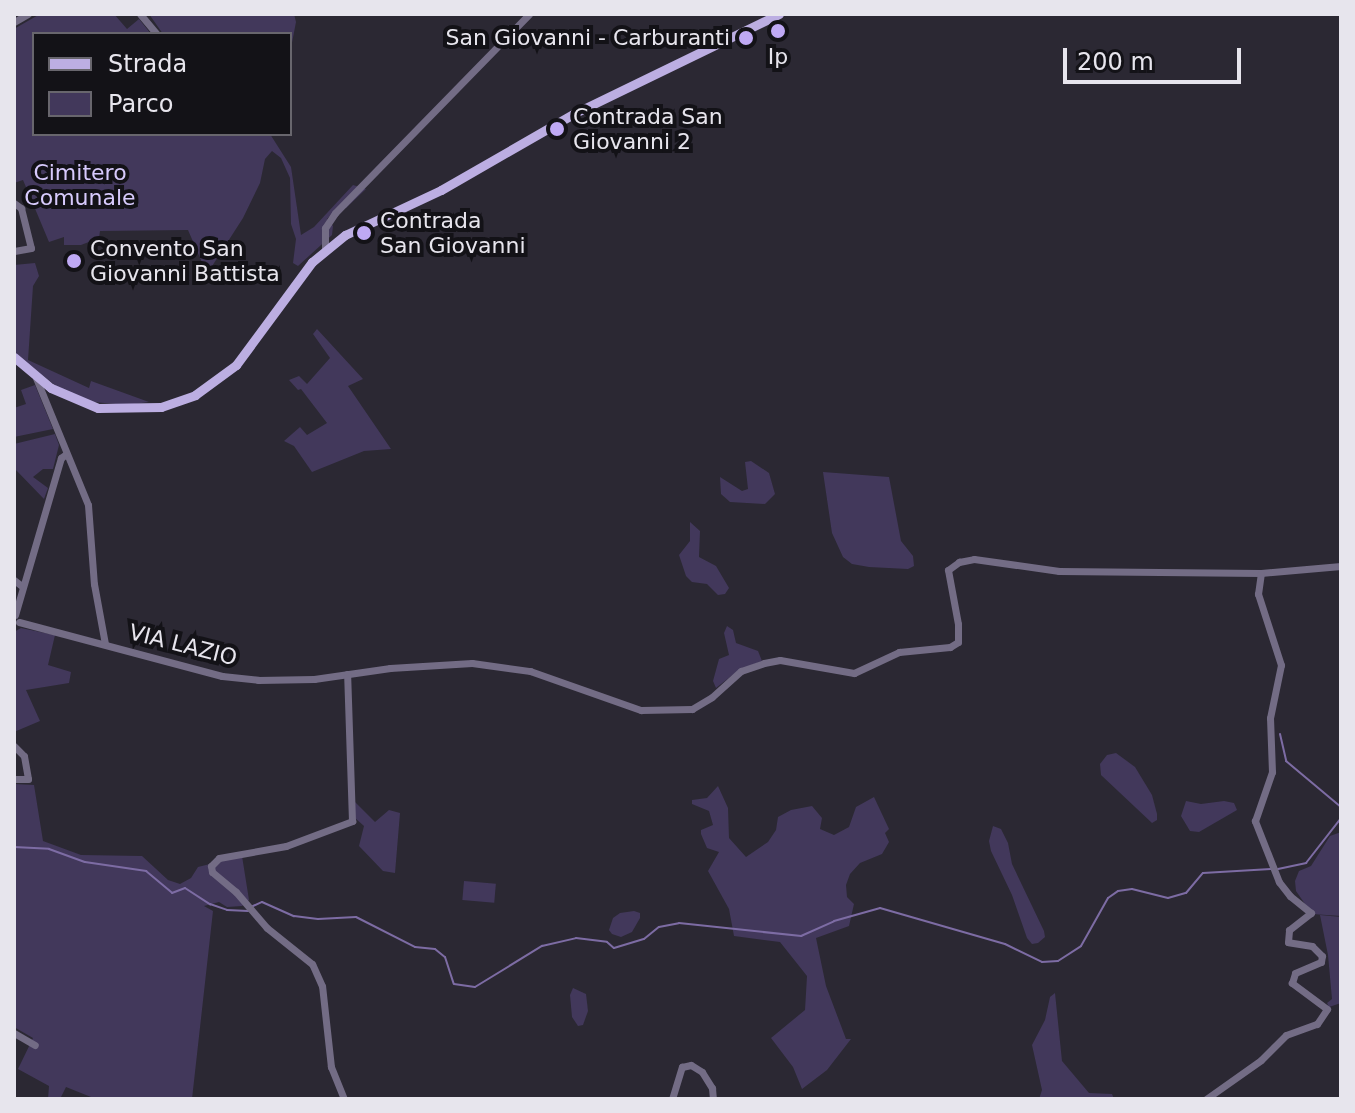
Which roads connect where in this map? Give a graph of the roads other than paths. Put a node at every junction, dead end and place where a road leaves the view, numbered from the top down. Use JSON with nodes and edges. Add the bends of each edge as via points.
{"nodes":[{"id":1,"x":28,"y":14,"type":"edge"},
{"id":2,"x":140,"y":14,"type":"edge"},
{"id":3,"x":529,"y":14,"type":"edge"},
{"id":4,"x":779,"y":14,"type":"edge"},
{"id":5,"x":14,"y":22,"type":"edge"},
{"id":6,"x":155,"y":32,"type":"edge"},
{"id":7,"x":17,"y":205,"type":"edge"},
{"id":8,"x":325,"y":248,"type":"junction"},
{"id":9,"x":14,"y":251,"type":"edge"},
{"id":10,"x":14,"y":357,"type":"edge"},
{"id":11,"x":36,"y":378,"type":"junction"},
{"id":12,"x":66,"y":454,"type":"junction"},
{"id":13,"x":1341,"y":566,"type":"edge"},
{"id":14,"x":1261,"y":573,"type":"junction"},
{"id":15,"x":14,"y":580,"type":"edge"},
{"id":16,"x":23,"y":587,"type":"junction"},
{"id":17,"x":15,"y":620,"type":"edge"},
{"id":18,"x":105,"y":644,"type":"junction"},
{"id":19,"x":347,"y":674,"type":"junction"},
{"id":20,"x":14,"y":746,"type":"edge"},
{"id":21,"x":14,"y":779,"type":"edge"},
{"id":22,"x":14,"y":1033,"type":"edge"},
{"id":23,"x":35,"y":1045,"type":"dead end"},
{"id":24,"x":344,"y":1099,"type":"edge"},
{"id":25,"x":672,"y":1099,"type":"edge"},
{"id":26,"x":713,"y":1099,"type":"edge"},
{"id":27,"x":1206,"y":1099,"type":"edge"}],
"edges":[{"from":1,"to":5,"type":"street"},
{"from":2,"to":6,"type":"street"},
{"from":3,"to":8,"type":"street","via":[[335,213],[325,228]]},
{"from":4,"to":8,"type":"main road","via":[[573,114],[441,190]]},
{"from":7,"to":9,"type":"street","via":[[31,248]]},
{"from":8,"to":11,"type":"main road","via":[[247,353],[195,395],[161,407],[98,408]]},
{"from":10,"to":11,"type":"main road"},
{"from":11,"to":12,"type":"street","name":"VIA LAZIO"},
{"from":12,"to":16,"type":"street","name":"VIA LAZIO"},
{"from":12,"to":18,"type":"street","name":"VIA LAZIO","via":[[88,505]]},
{"from":13,"to":14,"type":"street"},
{"from":14,"to":19,"type":"street","name":"VIA LAZIO","via":[[1059,571],[974,559],[959,562],[948,570],[958,633],[958,642],[950,647],[899,652],[854,673],[780,660],[764,663],[741,671],[692,709],[641,710],[530,671],[472,663]]},
{"from":14,"to":27,"type":"street","via":[[1258,594],[1281,665],[1270,718],[1272,772],[1255,821],[1274,872],[1290,896],[1310,910],[1309,918],[1289,930],[1288,942],[1312,946],[1322,959],[1291,979],[1327,1009],[1317,1024],[1286,1035]]},
{"from":15,"to":16,"type":"street"},
{"from":16,"to":17,"type":"street","name":"VIA LAZIO"},
{"from":17,"to":18,"type":"street","name":"VIA LAZIO"},
{"from":18,"to":19,"type":"street","name":"VIA LAZIO","via":[[222,676],[258,680]]},
{"from":19,"to":24,"type":"street","via":[[354,816],[347,825],[310,839],[213,861],[212,872],[319,975],[331,1067]]},
{"from":20,"to":21,"type":"street","via":[[24,756],[28,779]]},
{"from":22,"to":23,"type":"street"},
{"from":25,"to":26,"type":"street","via":[[682,1067],[691,1065],[702,1072]]}]}
